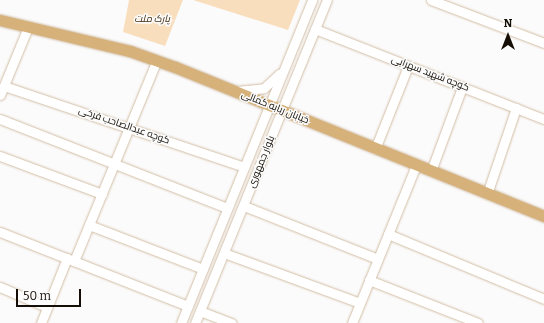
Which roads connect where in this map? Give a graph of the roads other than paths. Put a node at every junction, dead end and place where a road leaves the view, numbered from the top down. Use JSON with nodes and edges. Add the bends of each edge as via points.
{"nodes":[{"id":1,"x":312,"y":0,"type":"edge"},
{"id":2,"x":327,"y":0,"type":"edge"},
{"id":3,"x":434,"y":1,"type":"edge"},
{"id":4,"x":0,"y":20,"type":"edge"},
{"id":5,"x":28,"y":27,"type":"junction"},
{"id":6,"x":316,"y":29,"type":"junction"},
{"id":7,"x":544,"y":43,"type":"edge"},
{"id":8,"x":157,"y":60,"type":"junction"},
{"id":9,"x":408,"y":66,"type":"junction"},
{"id":10,"x":283,"y":70,"type":"junction"},
{"id":11,"x":4,"y":86,"type":"junction"},
{"id":12,"x":462,"y":87,"type":"junction"},
{"id":13,"x":234,"y":91,"type":"junction"},
{"id":14,"x":0,"y":95,"type":"edge"},
{"id":15,"x":268,"y":105,"type":"junction"},
{"id":16,"x":516,"y":108,"type":"junction"},
{"id":17,"x":283,"y":111,"type":"junction"},
{"id":18,"x":0,"y":119,"type":"edge"},
{"id":19,"x":544,"y":119,"type":"edge"},
{"id":20,"x":129,"y":128,"type":"junction"},
{"id":21,"x":374,"y":149,"type":"junction"},
{"id":22,"x":0,"y":156,"type":"edge"},
{"id":23,"x":114,"y":164,"type":"junction"},
{"id":24,"x":416,"y":166,"type":"junction"},
{"id":25,"x":244,"y":167,"type":"junction"},
{"id":26,"x":431,"y":171,"type":"junction"},
{"id":27,"x":102,"y":194,"type":"junction"},
{"id":28,"x":488,"y":194,"type":"junction"},
{"id":29,"x":244,"y":206,"type":"junction"},
{"id":30,"x":227,"y":208,"type":"junction"},
{"id":31,"x":543,"y":213,"type":"edge"},
{"id":32,"x":89,"y":225,"type":"junction"},
{"id":33,"x":0,"y":232,"type":"edge"},
{"id":34,"x":388,"y":234,"type":"junction"},
{"id":35,"x":224,"y":253,"type":"junction"},
{"id":36,"x":378,"y":259,"type":"junction"},
{"id":37,"x":70,"y":260,"type":"junction"},
{"id":38,"x":203,"y":269,"type":"junction"},
{"id":39,"x":369,"y":280,"type":"junction"},
{"id":40,"x":0,"y":287,"type":"edge"},
{"id":41,"x":544,"y":298,"type":"edge"},
{"id":42,"x":360,"y":303,"type":"junction"},
{"id":43,"x":188,"y":306,"type":"junction"},
{"id":44,"x":47,"y":307,"type":"junction"},
{"id":45,"x":200,"y":310,"type":"junction"},
{"id":46,"x":41,"y":323,"type":"edge"},
{"id":47,"x":181,"y":323,"type":"edge"},
{"id":48,"x":195,"y":323,"type":"edge"},
{"id":49,"x":232,"y":323,"type":"edge"},
{"id":50,"x":352,"y":323,"type":"edge"},
{"id":51,"x":478,"y":323,"type":"edge"}],
"edges":[{"from":1,"to":10,"type":"street","name":"بلوار جمهوری"},
{"from":2,"to":6,"type":"street","name":"بلوار جمهوری"},
{"from":3,"to":7,"type":"street"},
{"from":4,"to":5,"type":"main road","name":"خیابان ربابه کمالی"},
{"from":5,"to":8,"type":"main road","name":"خیابان ربابه کمالی","via":[[130,51]]},
{"from":5,"to":11,"type":"street"},
{"from":6,"to":9,"type":"street","name":"کوچه شهید سهرابی"},
{"from":6,"to":17,"type":"street","name":"بلوار جمهوری"},
{"from":8,"to":13,"type":"main road","name":"خیابان ربابه کمالی"},
{"from":8,"to":20,"type":"street"},
{"from":9,"to":12,"type":"street","name":"کوچه شهید سهرابی"},
{"from":9,"to":21,"type":"street"},
{"from":10,"to":13,"type":"street","via":[[264,88]]},
{"from":10,"to":15,"type":"street","name":"بلوار جمهوری"},
{"from":11,"to":14,"type":"street"},
{"from":11,"to":20,"type":"street","name":"کوچه عبدالصاحب فرخی"},
{"from":12,"to":16,"type":"street","name":"کوچه شهید سهرابی"},
{"from":12,"to":26,"type":"street"},
{"from":13,"to":15,"type":"main road","name":"خیابان ربابه کمالی"},
{"from":15,"to":17,"type":"main road","name":"خیابان ربابه کمالی"},
{"from":15,"to":25,"type":"street","name":"بلوار جمهوری"},
{"from":16,"to":19,"type":"street","name":"کوچه شهید سهرابی"},
{"from":16,"to":28,"type":"street"},
{"from":17,"to":21,"type":"main road","name":"خیابان ربابه کمالی"},
{"from":17,"to":29,"type":"street","name":"بلوار جمهوری"},
{"from":18,"to":23,"type":"street"},
{"from":20,"to":23,"type":"street"},
{"from":20,"to":25,"type":"street","name":"کوچه عبدالصاحب فرخی"},
{"from":21,"to":24,"type":"main road","name":"خیابان ربابه کمالی"},
{"from":22,"to":27,"type":"street"},
{"from":23,"to":27,"type":"street"},
{"from":23,"to":30,"type":"street"},
{"from":24,"to":26,"type":"main road","name":"خیابان ربابه کمالی"},
{"from":24,"to":34,"type":"street"},
{"from":25,"to":30,"type":"street","name":"بلوار جمهوری"},
{"from":26,"to":28,"type":"main road","name":"خیابان ربابه کمالی"},
{"from":27,"to":32,"type":"street"},
{"from":28,"to":31,"type":"main road","name":"خیابان ربابه کمالی"},
{"from":29,"to":35,"type":"street","name":"بلوار جمهوری"},
{"from":29,"to":36,"type":"street"},
{"from":30,"to":38,"type":"street","name":"بلوار جمهوری"},
{"from":32,"to":37,"type":"street"},
{"from":32,"to":38,"type":"street"},
{"from":33,"to":37,"type":"street"},
{"from":34,"to":36,"type":"street"},
{"from":34,"to":41,"type":"street"},
{"from":35,"to":42,"type":"street"},
{"from":35,"to":45,"type":"street","name":"بلوار جمهوری"},
{"from":36,"to":39,"type":"street"},
{"from":37,"to":43,"type":"street"},
{"from":37,"to":44,"type":"street"},
{"from":38,"to":43,"type":"street","name":"بلوار جمهوری"},
{"from":39,"to":42,"type":"street"},
{"from":39,"to":51,"type":"street"},
{"from":40,"to":44,"type":"street"},
{"from":42,"to":50,"type":"street"},
{"from":43,"to":47,"type":"street","name":"بلوار جمهوری"},
{"from":44,"to":46,"type":"street"},
{"from":45,"to":48,"type":"street","name":"بلوار جمهوری"},
{"from":45,"to":49,"type":"street"}]}
